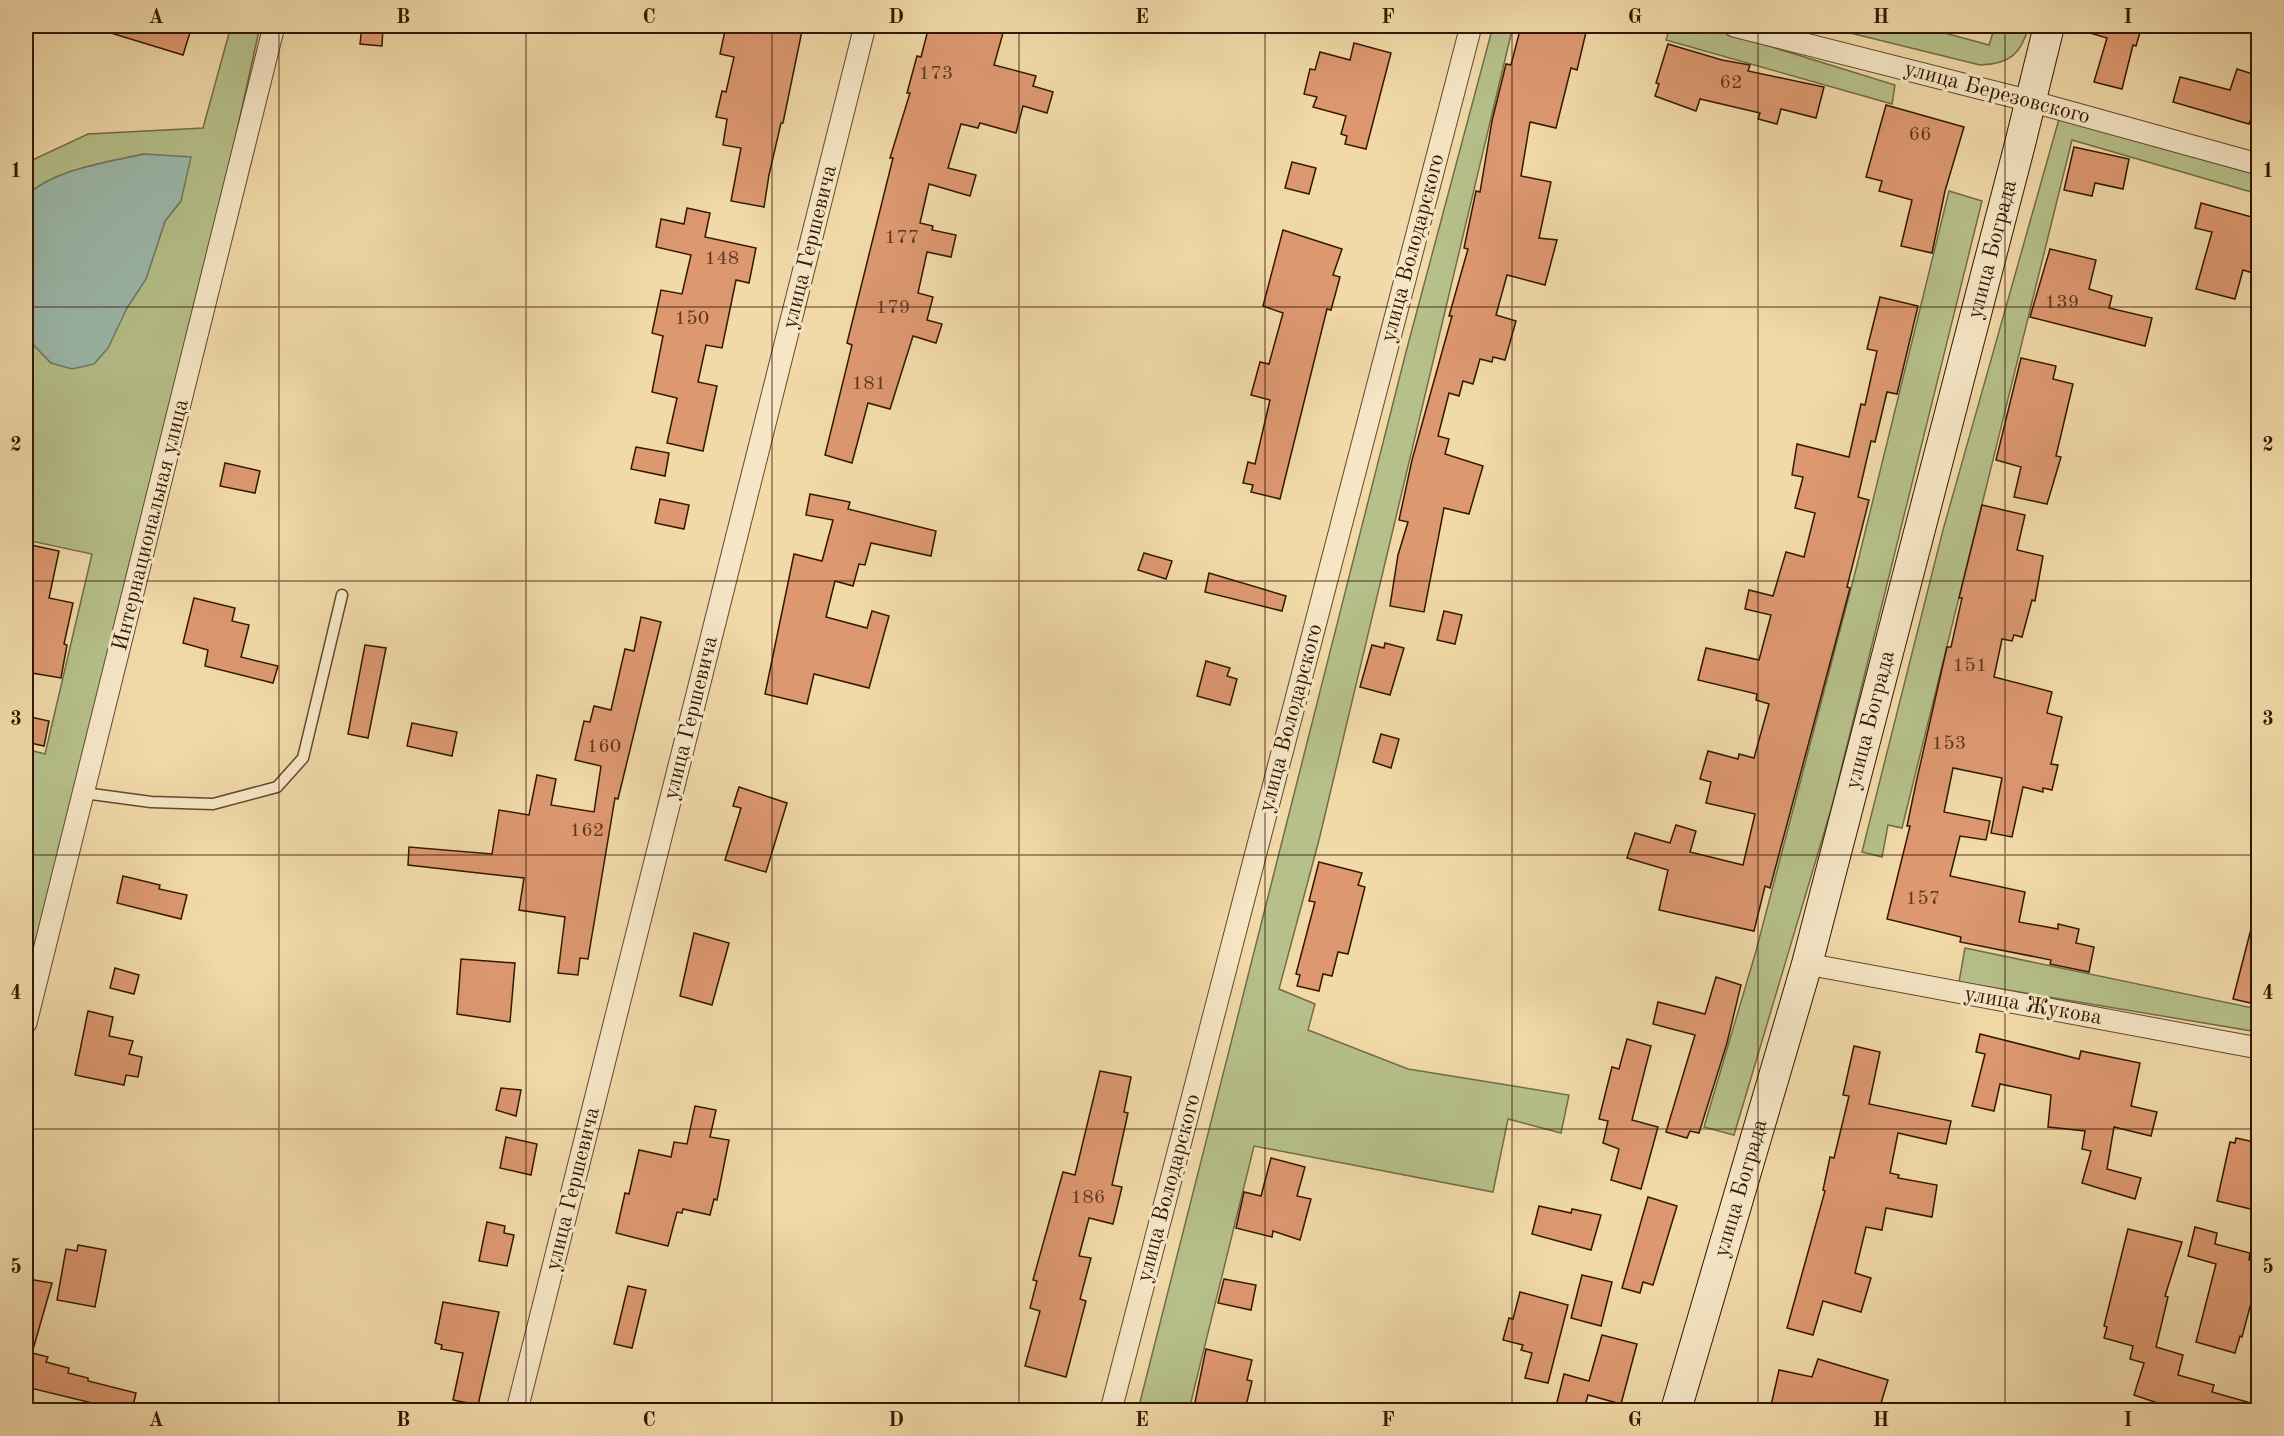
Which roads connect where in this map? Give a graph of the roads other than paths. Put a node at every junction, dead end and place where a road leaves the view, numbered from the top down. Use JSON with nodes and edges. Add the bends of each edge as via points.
{"nodes":[{"id":1,"x":274,"y":26,"type":"edge"},
{"id":2,"x":866,"y":26,"type":"edge"},
{"id":3,"x":1471,"y":26,"type":"edge"},
{"id":4,"x":1734,"y":26,"type":"edge"},
{"id":5,"x":2049,"y":26,"type":"edge"},
{"id":6,"x":2030,"y":101,"type":"junction"},
{"id":7,"x":2259,"y":164,"type":"edge"},
{"id":8,"x":342,"y":595,"type":"dead end"},
{"id":9,"x":84,"y":793,"type":"junction"},
{"id":10,"x":1807,"y":964,"type":"junction"},
{"id":11,"x":26,"y":1023,"type":"edge"},
{"id":12,"x":2259,"y":1048,"type":"edge"},
{"id":13,"x":517,"y":1410,"type":"edge"},
{"id":14,"x":1111,"y":1410,"type":"edge"},
{"id":15,"x":1676,"y":1410,"type":"edge"}],
"edges":[{"from":1,"to":9,"type":"street","name":"Интернациональная улица"},
{"from":2,"to":13,"type":"street","name":"улица Гершевича"},
{"from":3,"to":14,"type":"street","name":"улица Володарского"},
{"from":4,"to":6,"type":"street","name":"улица Березовского"},
{"from":5,"to":6,"type":"street","name":"улица Бограда"},
{"from":6,"to":7,"type":"street","name":"улица Березовского"},
{"from":6,"to":10,"type":"street","name":"улица Бограда"},
{"from":8,"to":9,"type":"lane","via":[[303,758],[277,787],[213,804],[151,802]]},
{"from":9,"to":11,"type":"street","name":"Интернациональная улица"},
{"from":10,"to":12,"type":"street","name":"улица Жукова"},
{"from":10,"to":15,"type":"street","name":"улица Бограда"}]}
